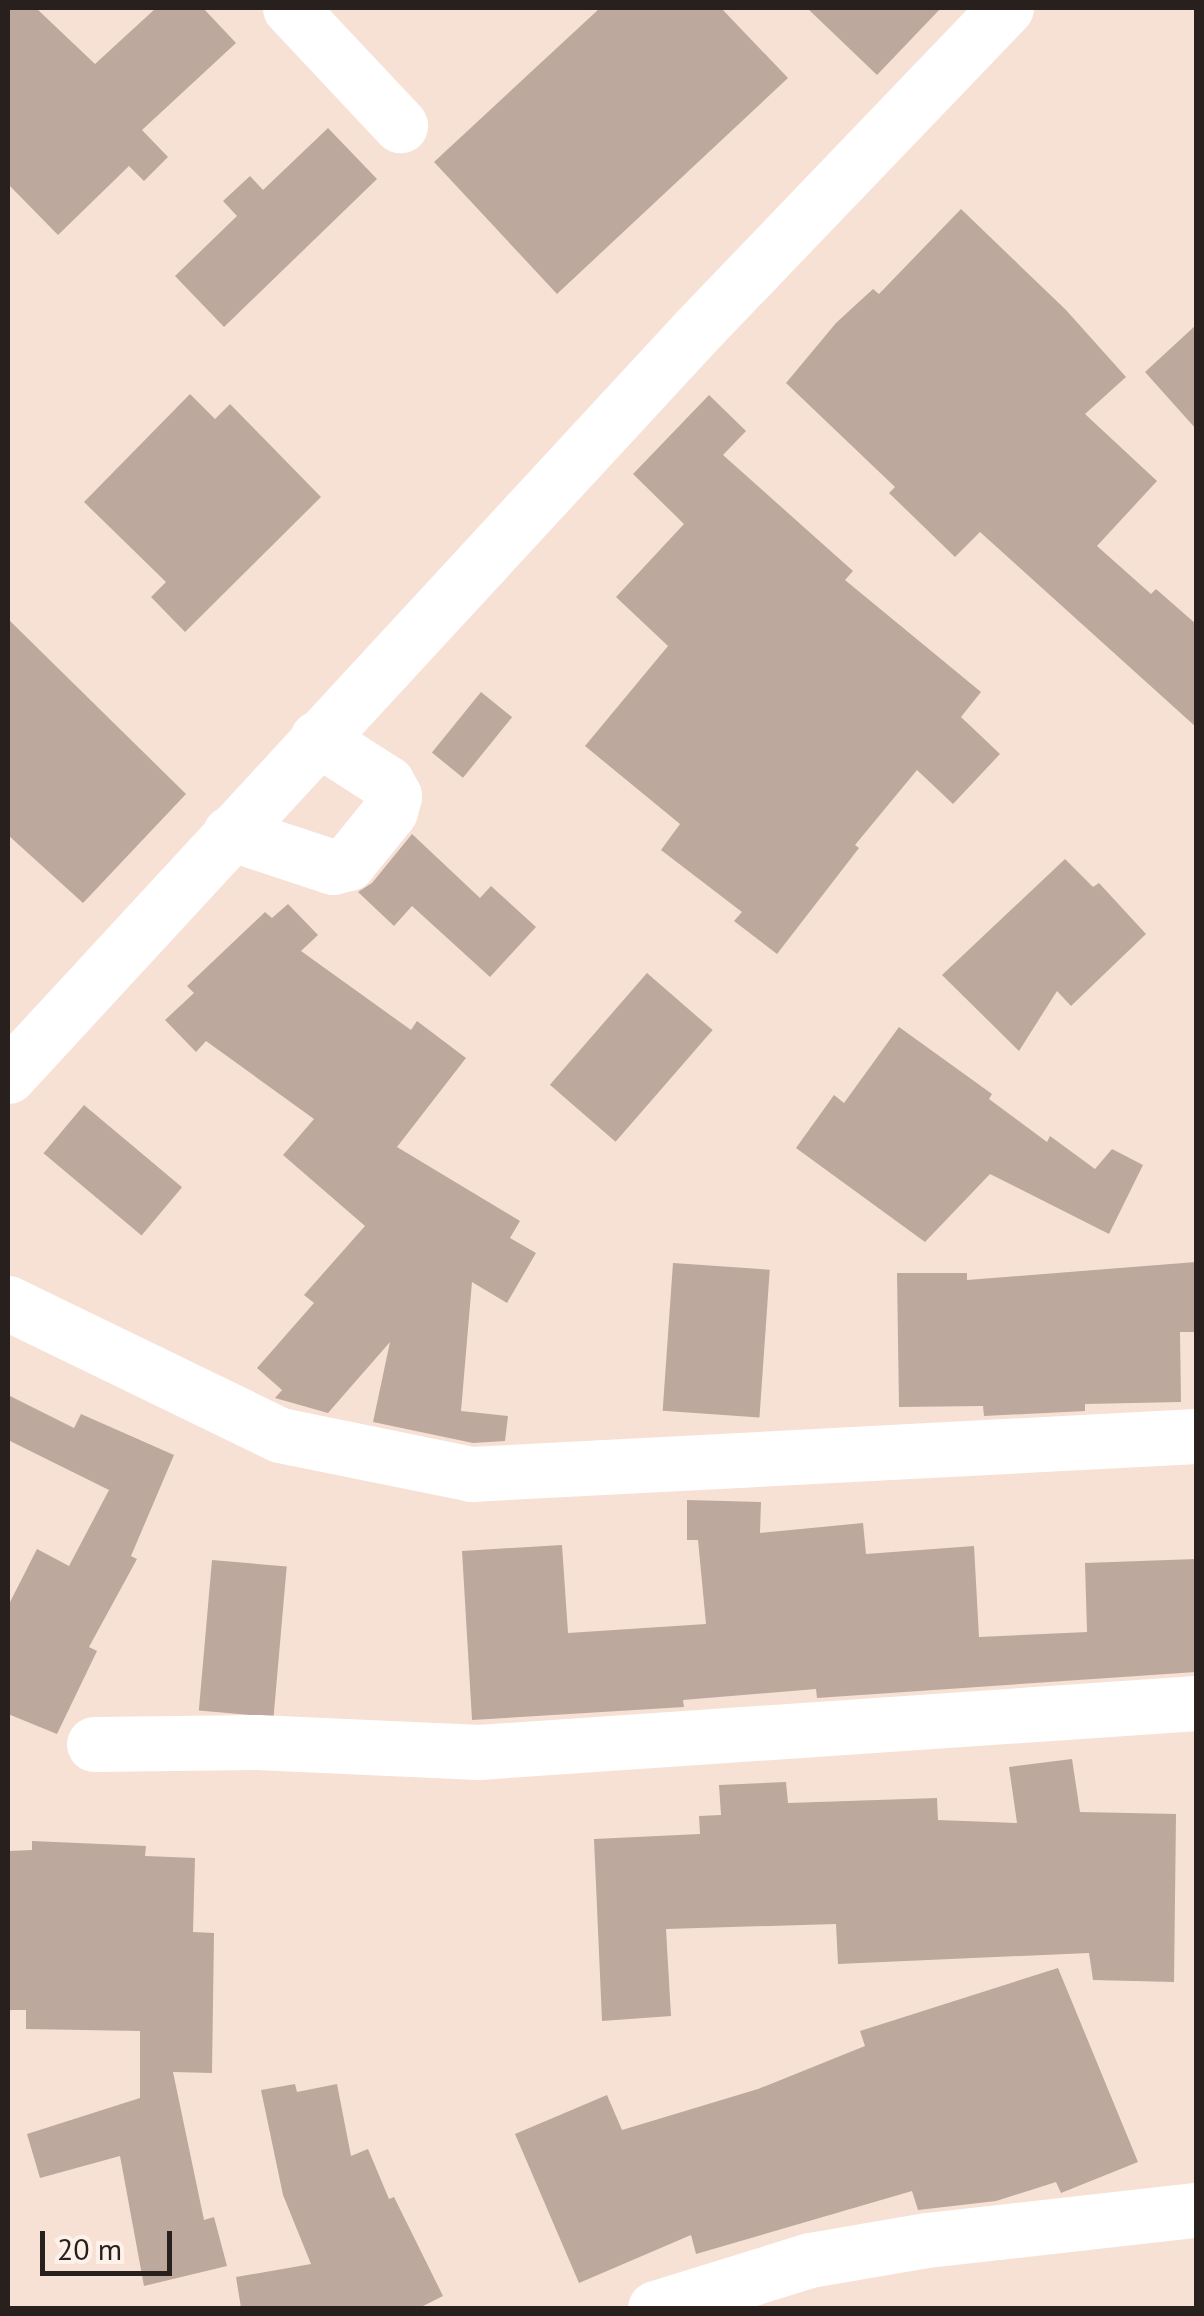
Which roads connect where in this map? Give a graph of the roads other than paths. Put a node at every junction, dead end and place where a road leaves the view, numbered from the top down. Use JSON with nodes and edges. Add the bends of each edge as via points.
{"nodes":[{"id":1,"x":290,"y":8,"type":"edge"},
{"id":2,"x":1006,"y":8,"type":"edge"},
{"id":3,"x":400,"y":125,"type":"dead end"},
{"id":4,"x":316,"y":738,"type":"junction"},
{"id":5,"x":230,"y":833,"type":"junction"},
{"id":6,"x":8,"y":1076,"type":"edge"},
{"id":7,"x":8,"y":1303,"type":"edge"},
{"id":8,"x":1196,"y":1436,"type":"edge"},
{"id":9,"x":1196,"y":1703,"type":"edge"},
{"id":10,"x":94,"y":1744,"type":"dead end"},
{"id":11,"x":1196,"y":2210,"type":"edge"},
{"id":12,"x":655,"y":2308,"type":"edge"}],
"edges":[{"from":1,"to":3,"type":"street"},
{"from":2,"to":4,"type":"street"},
{"from":4,"to":5,"type":"street"},
{"from":4,"to":5,"type":"street","via":[[387,782],[394,796],[390,811],[348,863],[333,868]]},
{"from":5,"to":6,"type":"street"},
{"from":7,"to":8,"type":"street","via":[[280,1435],[471,1474]]},
{"from":9,"to":10,"type":"street","via":[[479,1752],[256,1742]]},
{"from":11,"to":12,"type":"street","via":[[810,2260]]}]}
